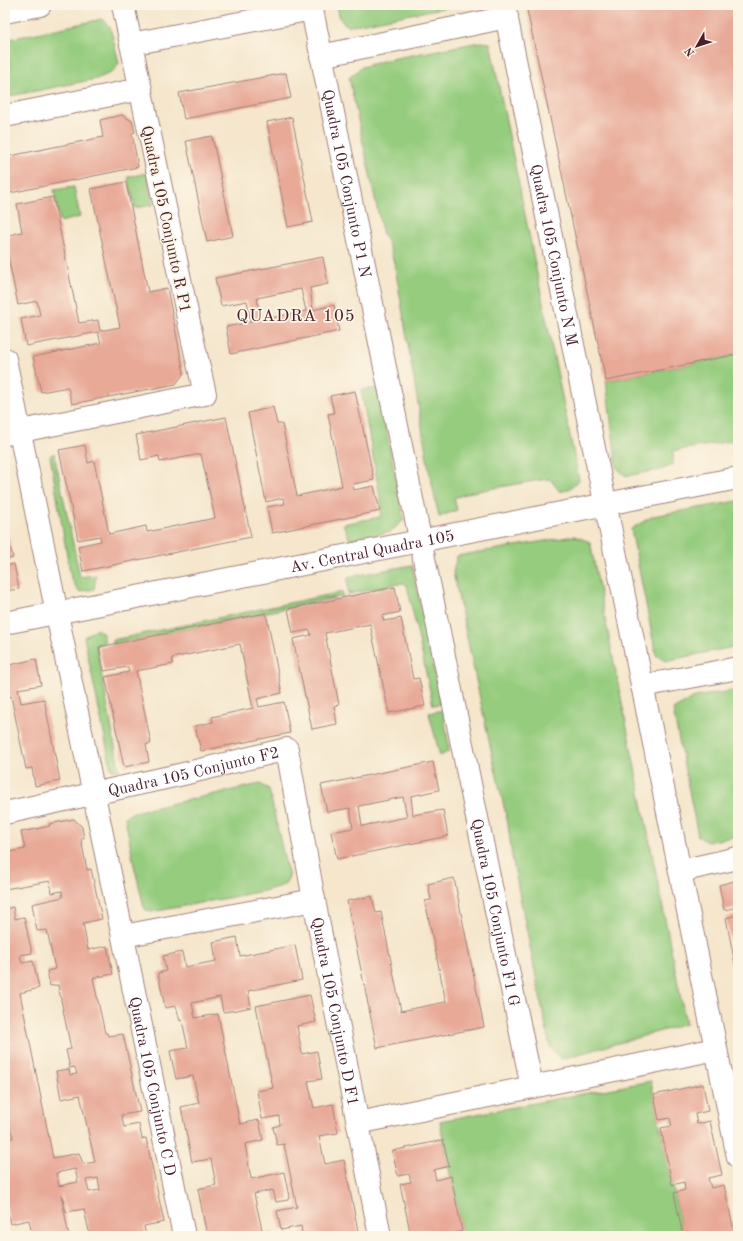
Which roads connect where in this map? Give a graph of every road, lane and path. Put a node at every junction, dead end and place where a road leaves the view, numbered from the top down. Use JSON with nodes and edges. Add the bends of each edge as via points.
{"nodes":[{"id":1,"x":40,"y":5,"type":"edge"},
{"id":2,"x":123,"y":5,"type":"edge"},
{"id":3,"x":311,"y":7,"type":"edge"},
{"id":4,"x":505,"y":11,"type":"edge"},
{"id":5,"x":5,"y":12,"type":"edge"},
{"id":6,"x":131,"y":44,"type":"junction"},
{"id":7,"x":321,"y":56,"type":"junction"},
{"id":8,"x":141,"y":89,"type":"junction"},
{"id":9,"x":5,"y":116,"type":"edge"},
{"id":10,"x":5,"y":359,"type":"edge"},
{"id":11,"x":12,"y":433,"type":"edge"},
{"id":12,"x":738,"y":478,"type":"edge"},
{"id":13,"x":606,"y":504,"type":"junction"},
{"id":14,"x":420,"y":541,"type":"junction"},
{"id":15,"x":57,"y":612,"type":"junction"},
{"id":16,"x":5,"y":623,"type":"edge"},
{"id":17,"x":738,"y":668,"type":"edge"},
{"id":18,"x":642,"y":686,"type":"junction"},
{"id":19,"x":293,"y":779,"type":"joint"},
{"id":20,"x":94,"y":794,"type":"junction"},
{"id":21,"x":5,"y":813,"type":"edge"},
{"id":22,"x":738,"y":858,"type":"edge"},
{"id":23,"x":680,"y":871,"type":"junction"},
{"id":24,"x":314,"y":900,"type":"junction"},
{"id":25,"x":123,"y":936,"type":"junction"},
{"id":26,"x":716,"y":1048,"type":"junction"},
{"id":27,"x":532,"y":1087,"type":"junction"},
{"id":28,"x":358,"y":1123,"type":"junction"},
{"id":29,"x":738,"y":1157,"type":"edge"},
{"id":30,"x":184,"y":1236,"type":"edge"},
{"id":31,"x":380,"y":1236,"type":"edge"}],
"edges":[{"from":1,"to":5,"type":"street"},
{"from":2,"to":6,"type":"street","name":"Quadra 105 Conjunto R P1"},
{"from":3,"to":6,"type":"street"},
{"from":3,"to":7,"type":"street","name":"Quadra 105 Conjunto P1 N"},
{"from":4,"to":7,"type":"street"},
{"from":4,"to":13,"type":"street","name":"Quadra 105 Conjunto N M"},
{"from":6,"to":8,"type":"street","name":"Quadra 105 Conjunto R P1"},
{"from":7,"to":14,"type":"street","name":"Quadra 105 Conjunto P1 N"},
{"from":8,"to":9,"type":"street"},
{"from":8,"to":11,"type":"street","name":"Quadra 105 Conjunto R P1","via":[[205,394]]},
{"from":10,"to":11,"type":"street","name":"Quadra 105 Conjunto C D"},
{"from":11,"to":15,"type":"street","name":"Quadra 105 Conjunto C D"},
{"from":12,"to":13,"type":"street","name":"Av. Central Quadra 105"},
{"from":13,"to":14,"type":"street","name":"Av. Central Quadra 105"},
{"from":13,"to":18,"type":"street","name":"Quadra 105 Conjunto N M"},
{"from":14,"to":15,"type":"street","name":"Av. Central Quadra 105"},
{"from":14,"to":27,"type":"street","name":"Quadra 105 Conjunto F1 G"},
{"from":15,"to":16,"type":"street","name":"Av. Central Quadra 105"},
{"from":15,"to":20,"type":"street","name":"Quadra 105 Conjunto C D"},
{"from":17,"to":18,"type":"street"},
{"from":18,"to":23,"type":"street","name":"Quadra 105 Conjunto N M"},
{"from":19,"to":20,"type":"street","name":"Quadra 105 Conjunto F2","via":[[287,749]]},
{"from":19,"to":24,"type":"street","name":"Quadra 105 Conjunto D F1"},
{"from":20,"to":21,"type":"street"},
{"from":20,"to":25,"type":"street","name":"Quadra 105 Conjunto C D"},
{"from":22,"to":23,"type":"street"},
{"from":23,"to":26,"type":"street","name":"Quadra 105 Conjunto N M"},
{"from":24,"to":25,"type":"street"},
{"from":24,"to":28,"type":"street","name":"Quadra 105 Conjunto D F1"},
{"from":25,"to":30,"type":"street","name":"Quadra 105 Conjunto C D"},
{"from":26,"to":27,"type":"street"},
{"from":26,"to":29,"type":"street","name":"Quadra 105 Conjunto N M"},
{"from":27,"to":28,"type":"street"},
{"from":28,"to":31,"type":"street","name":"Quadra 105 Conjunto D F1"}]}
